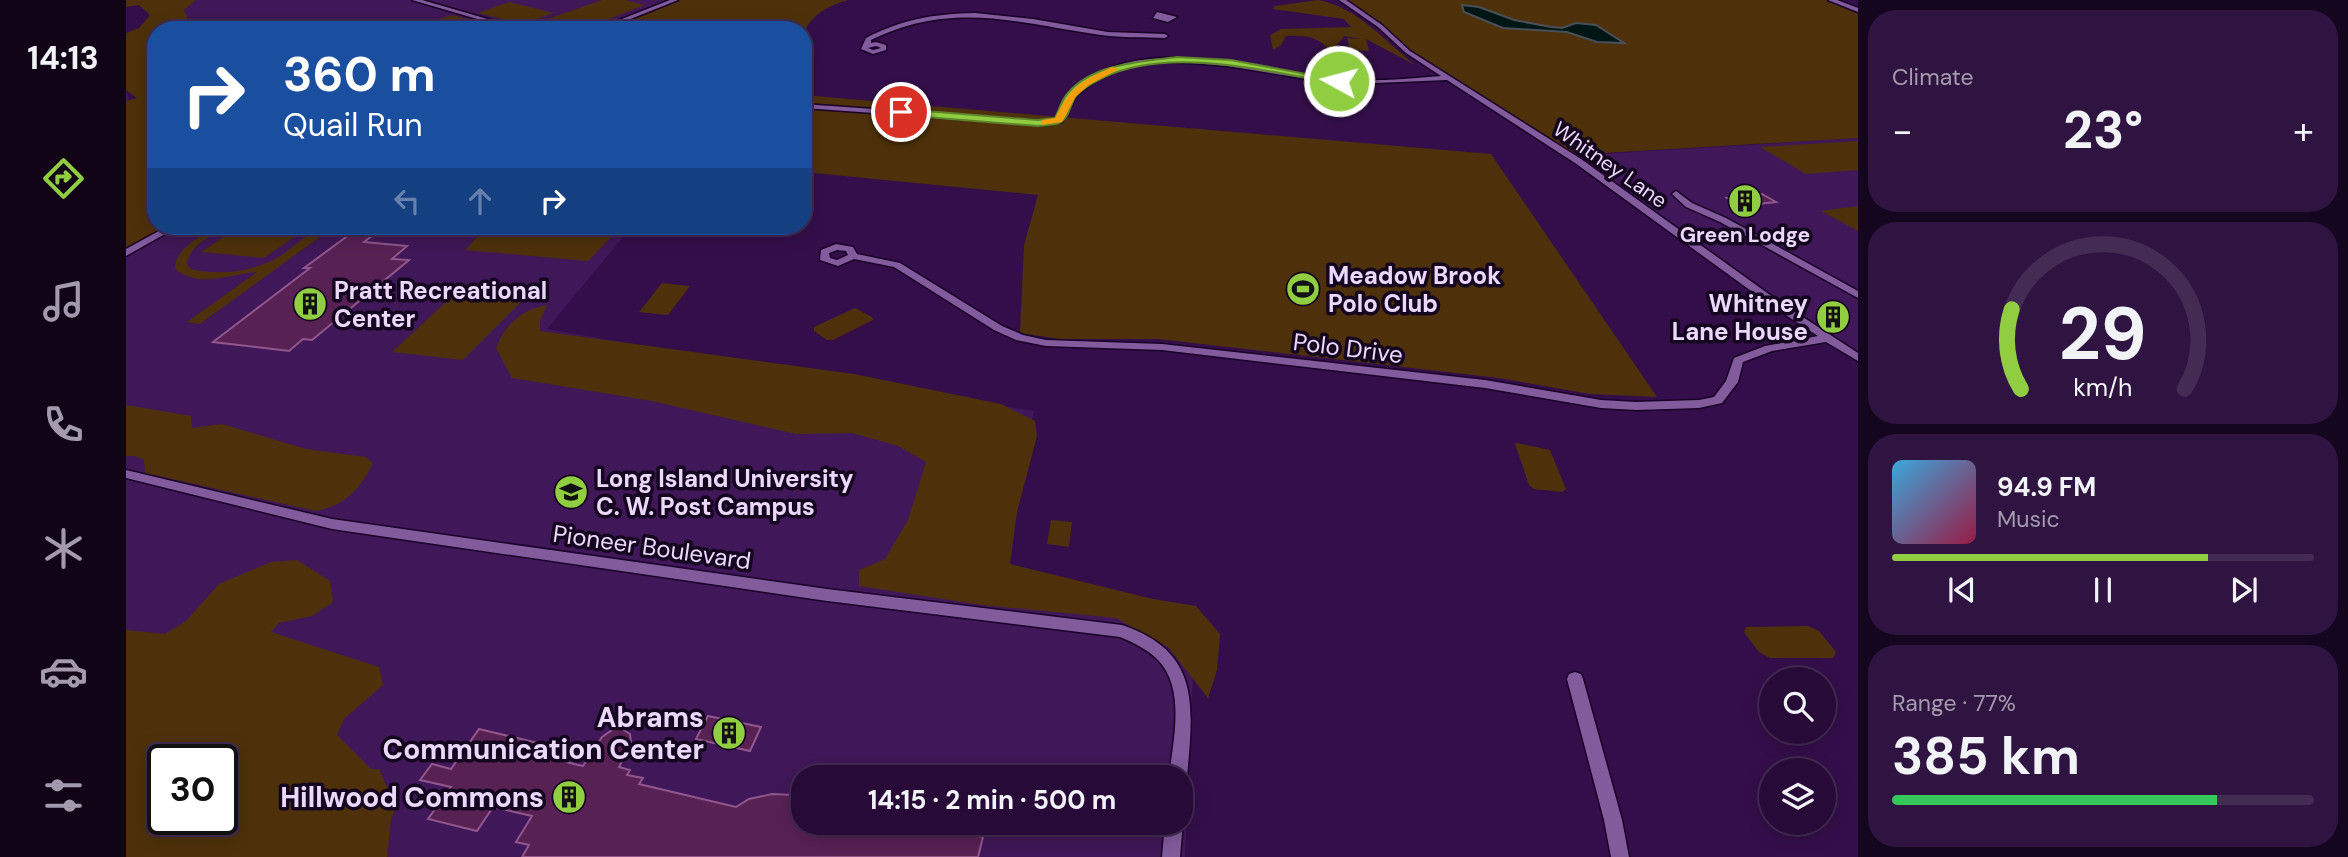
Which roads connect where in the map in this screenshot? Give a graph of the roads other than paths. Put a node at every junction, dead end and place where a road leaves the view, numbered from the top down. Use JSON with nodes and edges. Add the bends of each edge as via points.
{"nodes":[{"id":1,"x":415,"y":0,"type":"edge"},
{"id":2,"x":675,"y":0,"type":"edge"},
{"id":3,"x":1342,"y":0,"type":"edge"},
{"id":4,"x":1831,"y":0,"type":"edge"},
{"id":5,"x":995,"y":8,"type":"dead end"},
{"id":6,"x":1858,"y":10,"type":"edge"},
{"id":7,"x":901,"y":15,"type":"dead end"},
{"id":8,"x":1164,"y":20,"type":"dead end"},
{"id":9,"x":491,"y":21,"type":"edge"},
{"id":10,"x":620,"y":21,"type":"edge"},
{"id":11,"x":1165,"y":36,"type":"junction"},
{"id":12,"x":869,"y":45,"type":"dead end"},
{"id":13,"x":1177,"y":59,"type":"junction"},
{"id":14,"x":1448,"y":78,"type":"junction"},
{"id":15,"x":812,"y":107,"type":"edge"},
{"id":16,"x":1676,"y":194,"type":"dead end"},
{"id":17,"x":158,"y":235,"type":"edge"},
{"id":18,"x":126,"y":253,"type":"edge"},
{"id":19,"x":853,"y":256,"type":"dead end"},
{"id":20,"x":1858,"y":295,"type":"edge"},
{"id":21,"x":1827,"y":338,"type":"junction"},
{"id":22,"x":1858,"y":358,"type":"edge"},
{"id":23,"x":126,"y":474,"type":"edge"},
{"id":24,"x":1575,"y":679,"type":"dead end"},
{"id":25,"x":1179,"y":765,"type":"edge"},
{"id":26,"x":1173,"y":835,"type":"edge"},
{"id":27,"x":1171,"y":857,"type":"edge"},
{"id":28,"x":1620,"y":857,"type":"edge"}],
"edges":[{"from":1,"to":9,"type":"street"},
{"from":2,"to":10,"type":"street"},
{"from":3,"to":14,"type":"street","name":"Whitney Lane"},
{"from":4,"to":6,"type":"street"},
{"from":5,"to":11,"type":"street","via":[[1092,32]]},
{"from":7,"to":12,"type":"street","via":[[876,30],[866,43]]},
{"from":8,"to":11,"type":"street"},
{"from":11,"to":13,"type":"street"},
{"from":13,"to":14,"type":"street","via":[[1349,82]]},
{"from":13,"to":15,"type":"street","via":[[1097,76],[1072,94],[1059,120],[1044,123]]},
{"from":14,"to":21,"type":"street","name":"Whitney Lane","via":[[1578,161]]},
{"from":16,"to":20,"type":"street"},
{"from":17,"to":18,"type":"street"},
{"from":19,"to":21,"type":"street","name":"Polo Drive","via":[[897,265],[998,328],[1033,341],[1162,347],[1485,384],[1601,404],[1712,402],[1726,394],[1738,360],[1769,348]]},
{"from":21,"to":22,"type":"street","name":"Whitney Lane"},
{"from":23,"to":25,"type":"street","name":"Pioneer Boulevard","via":[[332,524],[814,593],[1122,631],[1149,644],[1181,680],[1184,709]]},
{"from":24,"to":28,"type":"street"},
{"from":26,"to":27,"type":"street"}]}
